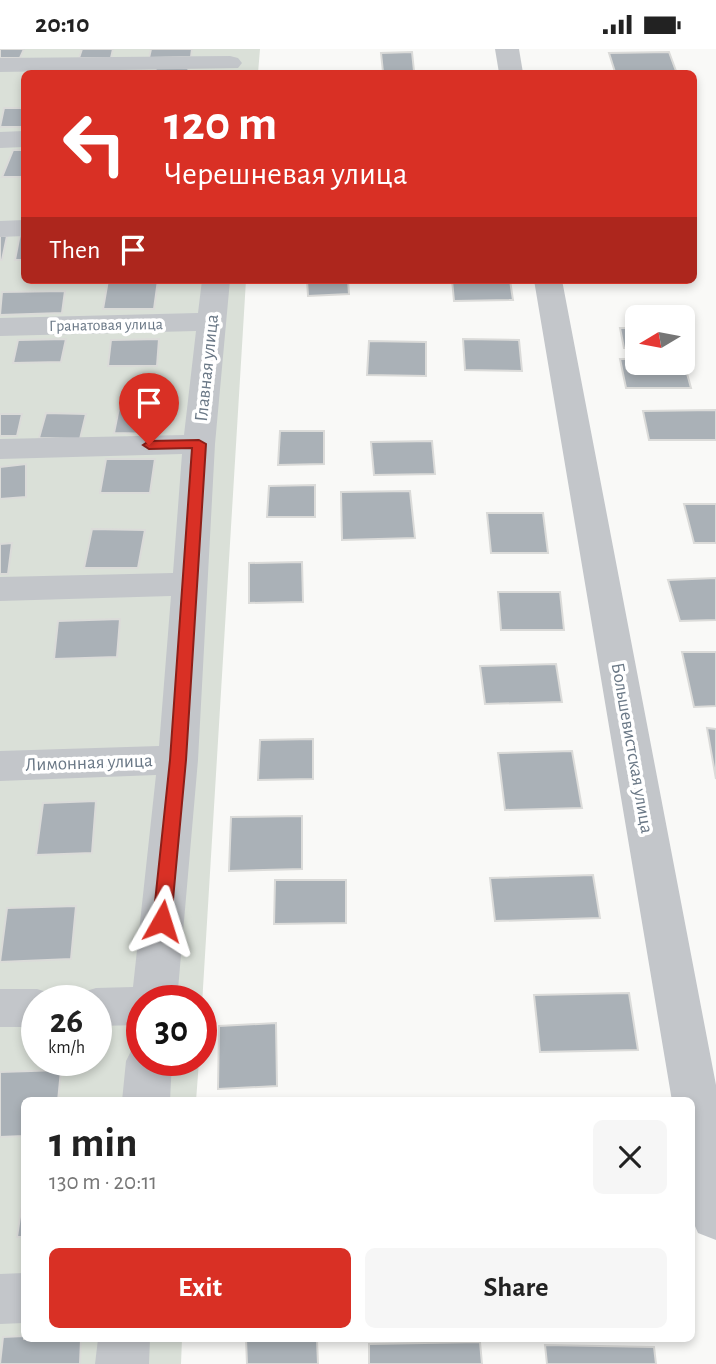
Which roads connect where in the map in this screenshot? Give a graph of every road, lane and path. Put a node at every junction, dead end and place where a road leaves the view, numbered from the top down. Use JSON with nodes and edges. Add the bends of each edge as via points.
{"nodes":[{"id":1,"x":507,"y":49,"type":"edge"},
{"id":2,"x":229,"y":62,"type":"edge"},
{"id":3,"x":0,"y":65,"type":"edge"},
{"id":4,"x":510,"y":70,"type":"edge"},
{"id":5,"x":21,"y":139,"type":"edge"},
{"id":6,"x":0,"y":140,"type":"edge"},
{"id":7,"x":21,"y":228,"type":"edge"},
{"id":8,"x":0,"y":229,"type":"edge"},
{"id":9,"x":216,"y":284,"type":"edge"},
{"id":10,"x":549,"y":284,"type":"edge"},
{"id":11,"x":213,"y":322,"type":"junction"},
{"id":12,"x":0,"y":327,"type":"edge"},
{"id":13,"x":199,"y":444,"type":"junction"},
{"id":14,"x":0,"y":449,"type":"edge"},
{"id":15,"x":190,"y":584,"type":"junction"},
{"id":16,"x":0,"y":589,"type":"edge"},
{"id":17,"x":178,"y":760,"type":"junction"},
{"id":18,"x":0,"y":766,"type":"edge"},
{"id":19,"x":156,"y":985,"type":"edge"},
{"id":20,"x":0,"y":1008,"type":"edge"},
{"id":21,"x":21,"y":1008,"type":"edge"},
{"id":22,"x":148,"y":1076,"type":"edge"},
{"id":23,"x":145,"y":1097,"type":"edge"},
{"id":24,"x":695,"y":1097,"type":"edge"},
{"id":25,"x":695,"y":1099,"type":"edge"},
{"id":26,"x":716,"y":1216,"type":"edge"},
{"id":27,"x":21,"y":1298,"type":"edge"},
{"id":28,"x":0,"y":1299,"type":"edge"},
{"id":29,"x":124,"y":1342,"type":"edge"},
{"id":30,"x":122,"y":1364,"type":"edge"}],
"edges":[{"from":1,"to":4,"type":"street"},
{"from":2,"to":3,"type":"street"},
{"from":5,"to":6,"type":"street"},
{"from":7,"to":8,"type":"street"},
{"from":9,"to":11,"type":"street","name":"Главная улица"},
{"from":10,"to":24,"type":"street","name":"Большевистская улица"},
{"from":11,"to":12,"type":"street","name":"Гранатовая улица"},
{"from":11,"to":13,"type":"street","name":"Главная улица"},
{"from":13,"to":14,"type":"street"},
{"from":13,"to":15,"type":"street","name":"Главная улица"},
{"from":15,"to":16,"type":"street"},
{"from":15,"to":17,"type":"street","name":"Главная улица"},
{"from":17,"to":18,"type":"street","name":"Лимонная улица"},
{"from":17,"to":19,"type":"street","name":"Главная улица"},
{"from":20,"to":21,"type":"street"},
{"from":22,"to":23,"type":"street"},
{"from":25,"to":26,"type":"street","name":"Большевистская улица"},
{"from":27,"to":28,"type":"street"},
{"from":29,"to":30,"type":"street"}]}
